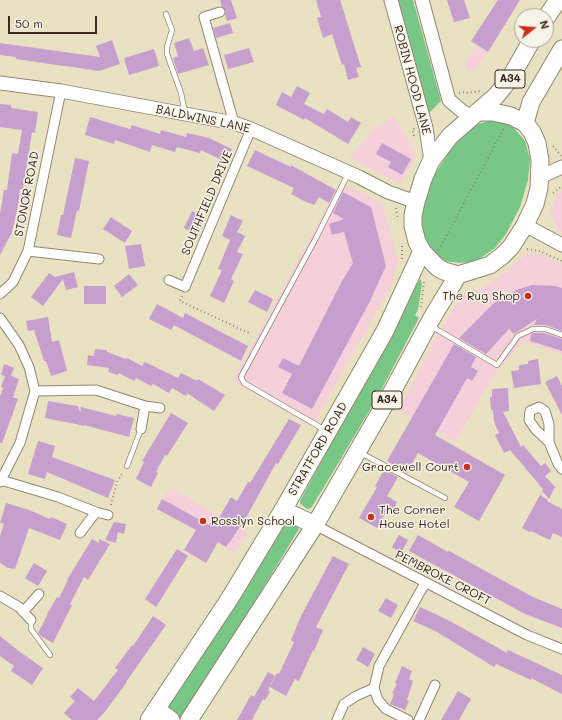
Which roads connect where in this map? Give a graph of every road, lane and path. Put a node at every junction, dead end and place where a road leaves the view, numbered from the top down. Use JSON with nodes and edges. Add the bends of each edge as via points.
{"nodes":[{"id":1,"x":391,"y":0,"type":"edge"},
{"id":2,"x":422,"y":0,"type":"edge"},
{"id":3,"x":220,"y":12,"type":"dead end"},
{"id":4,"x":166,"y":14,"type":"dead end"},
{"id":5,"x":527,"y":48,"type":"edge"},
{"id":6,"x":562,"y":49,"type":"edge"},
{"id":7,"x":0,"y":83,"type":"edge"},
{"id":8,"x":60,"y":92,"type":"junction"},
{"id":9,"x":185,"y":114,"type":"junction"},
{"id":10,"x":476,"y":114,"type":"junction"},
{"id":11,"x":518,"y":119,"type":"junction"},
{"id":12,"x":234,"y":124,"type":"junction"},
{"id":13,"x":252,"y":129,"type":"junction"},
{"id":14,"x":431,"y":161,"type":"junction"},
{"id":15,"x":562,"y":167,"type":"edge"},
{"id":16,"x":348,"y":172,"type":"junction"},
{"id":17,"x":540,"y":177,"type":"junction"},
{"id":18,"x":562,"y":186,"type":"edge"},
{"id":19,"x":549,"y":197,"type":"dead end"},
{"id":20,"x":416,"y":202,"type":"junction"},
{"id":21,"x":525,"y":225,"type":"junction"},
{"id":22,"x":562,"y":246,"type":"edge"},
{"id":23,"x":528,"y":249,"type":"dead end"},
{"id":24,"x":28,"y":252,"type":"junction"},
{"id":25,"x":427,"y":257,"type":"junction"},
{"id":26,"x":99,"y":259,"type":"dead end"},
{"id":27,"x":562,"y":261,"type":"edge"},
{"id":28,"x":458,"y":274,"type":"junction"},
{"id":29,"x":169,"y":280,"type":"dead end"},
{"id":30,"x":184,"y":287,"type":"junction"},
{"id":31,"x":0,"y":294,"type":"edge"},
{"id":32,"x":0,"y":318,"type":"edge"},
{"id":33,"x":428,"y":324,"type":"junction"},
{"id":34,"x":251,"y":334,"type":"dead end"},
{"id":35,"x":562,"y":335,"type":"edge"},
{"id":36,"x":35,"y":391,"type":"junction"},
{"id":37,"x":145,"y":406,"type":"junction"},
{"id":38,"x":160,"y":408,"type":"dead end"},
{"id":39,"x":141,"y":429,"type":"joint"},
{"id":40,"x":328,"y":432,"type":"junction"},
{"id":41,"x":549,"y":442,"type":"dead end"},
{"id":42,"x":357,"y":451,"type":"junction"},
{"id":43,"x":127,"y":466,"type":"joint"},
{"id":44,"x":562,"y":470,"type":"edge"},
{"id":45,"x":0,"y":481,"type":"edge"},
{"id":46,"x":445,"y":498,"type":"dead end"},
{"id":47,"x":283,"y":510,"type":"junction"},
{"id":48,"x":96,"y":512,"type":"junction"},
{"id":49,"x":108,"y":515,"type":"joint"},
{"id":50,"x":315,"y":525,"type":"junction"},
{"id":51,"x":80,"y":533,"type":"dead end"},
{"id":52,"x":425,"y":583,"type":"junction"},
{"id":53,"x":39,"y":594,"type":"dead end"},
{"id":54,"x":0,"y":596,"type":"edge"},
{"id":55,"x":23,"y":612,"type":"junction"},
{"id":56,"x":31,"y":620,"type":"joint"},
{"id":57,"x":562,"y":649,"type":"edge"},
{"id":58,"x":50,"y":655,"type":"dead end"},
{"id":59,"x":435,"y":685,"type":"dead end"},
{"id":60,"x":374,"y":688,"type":"junction"},
{"id":61,"x":153,"y":715,"type":"edge"},
{"id":62,"x":172,"y":720,"type":"edge"},
{"id":63,"x":189,"y":720,"type":"edge"},
{"id":64,"x":337,"y":720,"type":"edge"},
{"id":65,"x":408,"y":720,"type":"edge"},
{"id":66,"x":419,"y":720,"type":"edge"}],
"edges":[{"from":1,"to":14,"type":"street","name":"ROBIN HOOD LANE","via":[[426,128]]},
{"from":2,"to":10,"type":"street","via":[[449,100],[463,112]]},
{"from":3,"to":12,"type":"street","via":[[204,17]]},
{"from":4,"to":9,"type":"lane","via":[[172,30],[167,54],[181,93]]},
{"from":5,"to":10,"type":"highway","number":"A34","via":[[509,80]]},
{"from":6,"to":11,"type":"highway","number":"A34"},
{"from":7,"to":8,"type":"street","name":"BALDWINS LANE"},
{"from":8,"to":9,"type":"street","name":"BALDWINS LANE"},
{"from":8,"to":24,"type":"street","name":"STONOR ROAD"},
{"from":9,"to":12,"type":"street","name":"BALDWINS LANE"},
{"from":10,"to":11,"type":"highway","via":[[493,112]]},
{"from":10,"to":14,"type":"highway","via":[[450,136]]},
{"from":11,"to":17,"type":"highway","via":[[532,132],[537,143]]},
{"from":11,"to":25,"type":"path"},
{"from":12,"to":13,"type":"street","name":"BALDWINS LANE"},
{"from":13,"to":16,"type":"street","name":"BALDWINS LANE"},
{"from":13,"to":30,"type":"street","name":"SOUTHFIELD DRIVE"},
{"from":14,"to":20,"type":"highway"},
{"from":15,"to":17,"type":"street"},
{"from":16,"to":20,"type":"street","name":"BALDWINS LANE","via":[[388,192]]},
{"from":16,"to":40,"type":"lane","via":[[316,238],[241,377],[244,383]]},
{"from":17,"to":21,"type":"highway","via":[[535,204]]},
{"from":18,"to":19,"type":"path"},
{"from":20,"to":25,"type":"highway","via":[[413,226],[417,242]]},
{"from":21,"to":22,"type":"street"},
{"from":21,"to":28,"type":"highway","via":[[511,247],[490,265]]},
{"from":23,"to":27,"type":"path"},
{"from":24,"to":26,"type":"street"},
{"from":24,"to":31,"type":"street","name":"STONOR ROAD","via":[[13,282]]},
{"from":25,"to":28,"type":"highway","via":[[444,271]]},
{"from":25,"to":40,"type":"highway","name":"STRATFORD ROAD"},
{"from":28,"to":33,"type":"highway","number":"A34"},
{"from":29,"to":30,"type":"street"},
{"from":30,"to":34,"type":"path","via":[[180,301]]},
{"from":32,"to":36,"type":"street","via":[[19,345],[29,367]]},
{"from":33,"to":35,"type":"lane","via":[[497,365],[518,336],[533,329],[545,329]]},
{"from":33,"to":42,"type":"highway","number":"A34"},
{"from":36,"to":37,"type":"street","via":[[96,390]]},
{"from":36,"to":45,"type":"street","via":[[20,442]]},
{"from":37,"to":38,"type":"street"},
{"from":37,"to":39,"type":"street"},
{"from":39,"to":43,"type":"lane"},
{"from":40,"to":47,"type":"highway","name":"STRATFORD ROAD"},
{"from":41,"to":44,"type":"street"},
{"from":42,"to":46,"type":"lane"},
{"from":42,"to":50,"type":"highway","number":"A34"},
{"from":43,"to":49,"type":"path","via":[[118,482]]},
{"from":45,"to":48,"type":"street","via":[[58,497]]},
{"from":47,"to":50,"type":"highway"},
{"from":47,"to":61,"type":"highway","name":"STRATFORD ROAD","via":[[230,598]]},
{"from":48,"to":49,"type":"street"},
{"from":48,"to":51,"type":"street"},
{"from":50,"to":52,"type":"street","name":"PEMBROKE CROFT"},
{"from":50,"to":63,"type":"highway","number":"A34"},
{"from":52,"to":57,"type":"street","name":"PEMBROKE CROFT","via":[[527,635]]},
{"from":52,"to":60,"type":"street","via":[[380,666]]},
{"from":53,"to":55,"type":"street"},
{"from":54,"to":55,"type":"street"},
{"from":55,"to":56,"type":"street"},
{"from":56,"to":58,"type":"lane","via":[[31,629]]},
{"from":59,"to":66,"type":"street"},
{"from":60,"to":64,"type":"street","via":[[344,704]]},
{"from":60,"to":65,"type":"street","via":[[378,700],[386,709]]},
{"from":61,"to":62,"type":"highway"}]}
